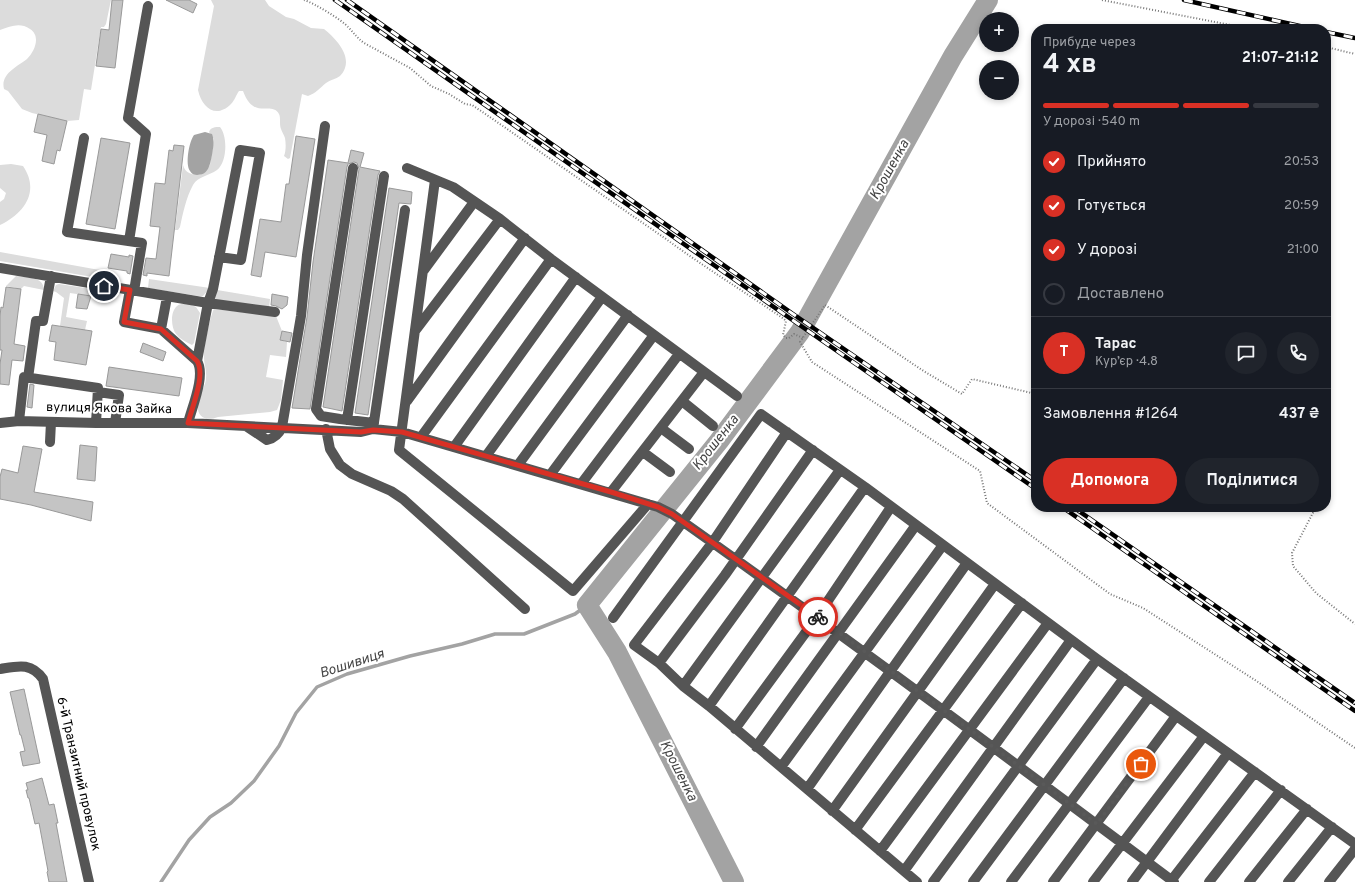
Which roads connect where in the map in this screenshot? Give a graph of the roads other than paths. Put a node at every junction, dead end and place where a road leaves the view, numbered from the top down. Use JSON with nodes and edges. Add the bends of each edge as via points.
{"nodes":[{"id":1,"x":148,"y":6,"type":"dead end"},
{"id":2,"x":325,"y":126,"type":"dead end"},
{"id":3,"x":84,"y":138,"type":"dead end"},
{"id":4,"x":354,"y":168,"type":"dead end"},
{"id":5,"x":407,"y":168,"type":"dead end"},
{"id":6,"x":384,"y":176,"type":"dead end"},
{"id":7,"x":435,"y":180,"type":"junction"},
{"id":8,"x":474,"y":202,"type":"junction"},
{"id":9,"x":405,"y":210,"type":"dead end"},
{"id":10,"x":500,"y":219,"type":"junction"},
{"id":11,"x":525,"y":238,"type":"junction"},
{"id":12,"x":128,"y":242,"type":"junction"},
{"id":13,"x":220,"y":257,"type":"junction"},
{"id":14,"x":551,"y":259,"type":"junction"},
{"id":15,"x":0,"y":268,"type":"edge"},
{"id":16,"x":422,"y":272,"type":"junction"},
{"id":17,"x":51,"y":276,"type":"junction"},
{"id":18,"x":576,"y":277,"type":"junction"},
{"id":19,"x":132,"y":291,"type":"junction"},
{"id":20,"x":167,"y":297,"type":"junction"},
{"id":21,"x":602,"y":297,"type":"junction"},
{"id":22,"x":208,"y":303,"type":"junction"},
{"id":23,"x":275,"y":312,"type":"dead end"},
{"id":24,"x":628,"y":315,"type":"junction"},
{"id":25,"x":161,"y":329,"type":"junction"},
{"id":26,"x":415,"y":331,"type":"junction"},
{"id":27,"x":654,"y":335,"type":"junction"},
{"id":28,"x":679,"y":354,"type":"junction"},
{"id":29,"x":197,"y":361,"type":"junction"},
{"id":30,"x":704,"y":372,"type":"junction"},
{"id":31,"x":28,"y":378,"type":"junction"},
{"id":32,"x":98,"y":392,"type":"junction"},
{"id":33,"x":737,"y":396,"type":"dead end"},
{"id":34,"x":682,"y":401,"type":"junction"},
{"id":35,"x":406,"y":402,"type":"junction"},
{"id":36,"x":347,"y":420,"type":"junction"},
{"id":37,"x":19,"y":421,"type":"junction"},
{"id":38,"x":50,"y":422,"type":"junction"},
{"id":39,"x":0,"y":423,"type":"edge"},
{"id":40,"x":96,"y":423,"type":"junction"},
{"id":41,"x":115,"y":423,"type":"junction"},
{"id":42,"x":188,"y":423,"type":"junction"},
{"id":43,"x":374,"y":426,"type":"junction"},
{"id":44,"x":713,"y":426,"type":"dead end"},
{"id":45,"x":282,"y":427,"type":"junction"},
{"id":46,"x":661,"y":428,"type":"junction"},
{"id":47,"x":326,"y":429,"type":"junction"},
{"id":48,"x":402,"y":432,"type":"junction"},
{"id":49,"x":788,"y":432,"type":"junction"},
{"id":50,"x":421,"y":437,"type":"junction"},
{"id":51,"x":50,"y":442,"type":"dead end"},
{"id":52,"x":454,"y":447,"type":"junction"},
{"id":53,"x":689,"y":449,"type":"dead end"},
{"id":54,"x":813,"y":450,"type":"junction"},
{"id":55,"x":642,"y":452,"type":"junction"},
{"id":56,"x":486,"y":456,"type":"junction"},
{"id":57,"x":518,"y":465,"type":"junction"},
{"id":58,"x":840,"y":470,"type":"junction"},
{"id":59,"x":670,"y":472,"type":"dead end"},
{"id":60,"x":550,"y":475,"type":"junction"},
{"id":61,"x":581,"y":484,"type":"junction"},
{"id":62,"x":865,"y":487,"type":"junction"},
{"id":63,"x":611,"y":492,"type":"junction"},
{"id":64,"x":648,"y":504,"type":"junction"},
{"id":65,"x":891,"y":507,"type":"junction"},
{"id":66,"x":683,"y":522,"type":"junction"},
{"id":67,"x":916,"y":525,"type":"junction"},
{"id":68,"x":712,"y":543,"type":"junction"},
{"id":69,"x":943,"y":545,"type":"junction"},
{"id":70,"x":736,"y":560,"type":"junction"},
{"id":71,"x":967,"y":563,"type":"junction"},
{"id":72,"x":762,"y":578,"type":"junction"},
{"id":73,"x":995,"y":584,"type":"junction"},
{"id":74,"x":787,"y":596,"type":"junction"},
{"id":75,"x":1022,"y":603,"type":"junction"},
{"id":76,"x":525,"y":609,"type":"dead end"},
{"id":77,"x":817,"y":617,"type":"junction"},
{"id":78,"x":613,"y":618,"type":"dead end"},
{"id":79,"x":1048,"y":623,"type":"junction"},
{"id":80,"x":838,"y":633,"type":"junction"},
{"id":81,"x":1071,"y":640,"type":"junction"},
{"id":82,"x":865,"y":652,"type":"junction"},
{"id":83,"x":1097,"y":660,"type":"junction"},
{"id":84,"x":659,"y":663,"type":"junction"},
{"id":85,"x":0,"y":669,"type":"edge"},
{"id":86,"x":891,"y":671,"type":"junction"},
{"id":87,"x":1124,"y":678,"type":"junction"},
{"id":88,"x":684,"y":686,"type":"junction"},
{"id":89,"x":918,"y":691,"type":"junction"},
{"id":90,"x":1149,"y":697,"type":"junction"},
{"id":91,"x":709,"y":706,"type":"junction"},
{"id":92,"x":944,"y":710,"type":"junction"},
{"id":93,"x":1176,"y":716,"type":"junction"},
{"id":94,"x":735,"y":729,"type":"junction"},
{"id":95,"x":970,"y":729,"type":"junction"},
{"id":96,"x":1204,"y":736,"type":"junction"},
{"id":97,"x":756,"y":747,"type":"junction"},
{"id":98,"x":994,"y":747,"type":"junction"},
{"id":99,"x":1228,"y":753,"type":"junction"},
{"id":100,"x":1020,"y":766,"type":"junction"},
{"id":101,"x":781,"y":767,"type":"junction"},
{"id":102,"x":1255,"y":772,"type":"junction"},
{"id":103,"x":1044,"y":785,"type":"junction"},
{"id":104,"x":807,"y":789,"type":"junction"},
{"id":105,"x":1281,"y":790,"type":"junction"},
{"id":106,"x":1070,"y":804,"type":"junction"},
{"id":107,"x":1307,"y":809,"type":"junction"},
{"id":108,"x":832,"y":811,"type":"junction"},
{"id":109,"x":1097,"y":824,"type":"junction"},
{"id":110,"x":1332,"y":827,"type":"junction"},
{"id":111,"x":855,"y":830,"type":"junction"},
{"id":112,"x":1122,"y":843,"type":"junction"},
{"id":113,"x":1355,"y":844,"type":"edge"},
{"id":114,"x":1355,"y":849,"type":"edge"},
{"id":115,"x":880,"y":851,"type":"junction"},
{"id":116,"x":1147,"y":862,"type":"junction"},
{"id":117,"x":904,"y":871,"type":"junction"},
{"id":118,"x":1172,"y":881,"type":"edge"},
{"id":119,"x":89,"y":882,"type":"edge"},
{"id":120,"x":917,"y":882,"type":"edge"},
{"id":121,"x":933,"y":882,"type":"edge"},
{"id":122,"x":973,"y":882,"type":"edge"},
{"id":123,"x":1011,"y":882,"type":"edge"},
{"id":124,"x":1053,"y":882,"type":"edge"},
{"id":125,"x":1093,"y":882,"type":"edge"},
{"id":126,"x":1132,"y":882,"type":"edge"},
{"id":127,"x":1209,"y":882,"type":"edge"},
{"id":128,"x":1249,"y":882,"type":"edge"},
{"id":129,"x":1288,"y":882,"type":"edge"},
{"id":130,"x":1329,"y":882,"type":"edge"}],
"edges":[{"from":1,"to":12,"type":"street","via":[[128,118],[146,134]]},
{"from":2,"to":45,"type":"street","via":[[301,316]]},
{"from":3,"to":12,"type":"street","via":[[67,232]]},
{"from":4,"to":36,"type":"street","via":[[316,409],[320,416]]},
{"from":5,"to":7,"type":"street"},
{"from":6,"to":36,"type":"street"},
{"from":7,"to":8,"type":"street"},
{"from":7,"to":16,"type":"street"},
{"from":8,"to":10,"type":"street"},
{"from":8,"to":16,"type":"street"},
{"from":9,"to":43,"type":"street"},
{"from":10,"to":11,"type":"street"},
{"from":10,"to":26,"type":"street"},
{"from":11,"to":14,"type":"street"},
{"from":11,"to":35,"type":"street"},
{"from":12,"to":19,"type":"street","via":[[142,243]]},
{"from":13,"to":13,"type":"street","via":[[240,150],[260,153],[241,260]]},
{"from":13,"to":22,"type":"street"},
{"from":14,"to":18,"type":"street"},
{"from":14,"to":50,"type":"street"},
{"from":15,"to":17,"type":"street"},
{"from":16,"to":26,"type":"street"},
{"from":17,"to":19,"type":"street"},
{"from":17,"to":31,"type":"street","via":[[43,321],[36,321]]},
{"from":18,"to":21,"type":"street"},
{"from":18,"to":52,"type":"street"},
{"from":19,"to":20,"type":"street"},
{"from":19,"to":25,"type":"street","via":[[124,322]]},
{"from":20,"to":22,"type":"street"},
{"from":20,"to":25,"type":"street"},
{"from":21,"to":24,"type":"street"},
{"from":21,"to":56,"type":"street"},
{"from":22,"to":23,"type":"street"},
{"from":22,"to":29,"type":"street"},
{"from":24,"to":27,"type":"street"},
{"from":24,"to":57,"type":"street"},
{"from":25,"to":29,"type":"street"},
{"from":26,"to":35,"type":"street"},
{"from":27,"to":28,"type":"street"},
{"from":27,"to":60,"type":"street"},
{"from":28,"to":30,"type":"street"},
{"from":28,"to":61,"type":"street"},
{"from":29,"to":42,"type":"street","via":[[200,374]]},
{"from":30,"to":33,"type":"street"},
{"from":30,"to":34,"type":"street"},
{"from":31,"to":32,"type":"street","via":[[98,388]]},
{"from":31,"to":37,"type":"street","via":[[24,377]]},
{"from":32,"to":40,"type":"street"},
{"from":32,"to":41,"type":"street","via":[[119,395]]},
{"from":34,"to":44,"type":"street"},
{"from":34,"to":46,"type":"street"},
{"from":35,"to":48,"type":"street"},
{"from":36,"to":43,"type":"street"},
{"from":37,"to":38,"type":"street","name":"вулиця Якова Зайка"},
{"from":37,"to":39,"type":"street","name":"вулиця Якова Зайка"},
{"from":38,"to":40,"type":"street","name":"вулиця Якова Зайка"},
{"from":38,"to":51,"type":"street"},
{"from":40,"to":41,"type":"street","name":"вулиця Якова Зайка"},
{"from":41,"to":42,"type":"street","name":"вулиця Якова Зайка"},
{"from":42,"to":45,"type":"street","name":"вулиця Якова Зайка"},
{"from":43,"to":47,"type":"street","name":"вулиця Якова Зайка","via":[[361,432]]},
{"from":43,"to":48,"type":"street"},
{"from":45,"to":47,"type":"street","name":"вулиця Якова Зайка"},
{"from":46,"to":53,"type":"street"},
{"from":46,"to":55,"type":"street"},
{"from":47,"to":76,"type":"street","via":[[330,449],[340,465],[402,500]]},
{"from":48,"to":50,"type":"street"},
{"from":48,"to":64,"type":"street","via":[[399,450],[573,591]]},
{"from":49,"to":54,"type":"street"},
{"from":49,"to":66,"type":"street","via":[[761,414]]},
{"from":49,"to":68,"type":"street"},
{"from":50,"to":52,"type":"street"},
{"from":52,"to":56,"type":"street"},
{"from":54,"to":58,"type":"street"},
{"from":54,"to":70,"type":"street"},
{"from":55,"to":59,"type":"street"},
{"from":55,"to":63,"type":"street"},
{"from":56,"to":57,"type":"street"},
{"from":57,"to":60,"type":"street"},
{"from":58,"to":62,"type":"street"},
{"from":58,"to":72,"type":"street"},
{"from":60,"to":61,"type":"street"},
{"from":61,"to":63,"type":"street"},
{"from":62,"to":65,"type":"street"},
{"from":62,"to":74,"type":"street"},
{"from":63,"to":64,"type":"street"},
{"from":64,"to":66,"type":"street","via":[[672,514]]},
{"from":65,"to":67,"type":"street"},
{"from":65,"to":77,"type":"street"},
{"from":66,"to":68,"type":"street"},
{"from":66,"to":78,"type":"street"},
{"from":67,"to":69,"type":"street"},
{"from":67,"to":80,"type":"street"},
{"from":68,"to":70,"type":"street"},
{"from":68,"to":84,"type":"street","via":[[634,645]]},
{"from":69,"to":71,"type":"street"},
{"from":69,"to":82,"type":"street"},
{"from":70,"to":72,"type":"street"},
{"from":70,"to":84,"type":"street"},
{"from":71,"to":73,"type":"street"},
{"from":71,"to":86,"type":"street"},
{"from":72,"to":74,"type":"street"},
{"from":72,"to":88,"type":"street"},
{"from":73,"to":75,"type":"street"},
{"from":73,"to":89,"type":"street"},
{"from":74,"to":77,"type":"street"},
{"from":74,"to":91,"type":"street"},
{"from":75,"to":79,"type":"street"},
{"from":75,"to":92,"type":"street"},
{"from":77,"to":80,"type":"street"},
{"from":77,"to":94,"type":"street"},
{"from":79,"to":81,"type":"street"},
{"from":79,"to":95,"type":"street"},
{"from":80,"to":82,"type":"street"},
{"from":80,"to":97,"type":"street"},
{"from":81,"to":83,"type":"street"},
{"from":81,"to":98,"type":"street"},
{"from":82,"to":86,"type":"street"},
{"from":82,"to":101,"type":"street"},
{"from":83,"to":87,"type":"street"},
{"from":83,"to":100,"type":"street"},
{"from":84,"to":88,"type":"street"},
{"from":85,"to":119,"type":"street","name":"6-й Транзитний провулок","via":[[25,666],[39,673],[43,679]]},
{"from":86,"to":89,"type":"street"},
{"from":86,"to":104,"type":"street"},
{"from":87,"to":90,"type":"street"},
{"from":87,"to":103,"type":"street"},
{"from":88,"to":91,"type":"street"},
{"from":89,"to":92,"type":"street"},
{"from":89,"to":108,"type":"street"},
{"from":90,"to":93,"type":"street"},
{"from":90,"to":106,"type":"street"},
{"from":91,"to":94,"type":"street"},
{"from":92,"to":95,"type":"street"},
{"from":92,"to":111,"type":"street"},
{"from":93,"to":96,"type":"street"},
{"from":93,"to":109,"type":"street"},
{"from":94,"to":97,"type":"street"},
{"from":95,"to":98,"type":"street"},
{"from":95,"to":115,"type":"street"},
{"from":96,"to":99,"type":"street"},
{"from":96,"to":112,"type":"street"},
{"from":97,"to":101,"type":"street"},
{"from":98,"to":100,"type":"street"},
{"from":98,"to":117,"type":"street"},
{"from":99,"to":102,"type":"street"},
{"from":99,"to":116,"type":"street"},
{"from":100,"to":103,"type":"street"},
{"from":100,"to":121,"type":"street"},
{"from":101,"to":104,"type":"street"},
{"from":102,"to":105,"type":"street"},
{"from":102,"to":118,"type":"street"},
{"from":103,"to":106,"type":"street"},
{"from":103,"to":122,"type":"street"},
{"from":104,"to":108,"type":"street"},
{"from":105,"to":107,"type":"street"},
{"from":105,"to":127,"type":"street"},
{"from":106,"to":109,"type":"street"},
{"from":106,"to":123,"type":"street"},
{"from":107,"to":110,"type":"street"},
{"from":107,"to":128,"type":"street"},
{"from":108,"to":111,"type":"street"},
{"from":109,"to":112,"type":"street"},
{"from":109,"to":124,"type":"street"},
{"from":110,"to":113,"type":"street"},
{"from":110,"to":129,"type":"street"},
{"from":111,"to":115,"type":"street"},
{"from":112,"to":116,"type":"street"},
{"from":112,"to":125,"type":"street"},
{"from":114,"to":130,"type":"street"},
{"from":115,"to":117,"type":"street"},
{"from":116,"to":118,"type":"street"},
{"from":116,"to":126,"type":"street"},
{"from":117,"to":120,"type":"street"}]}
